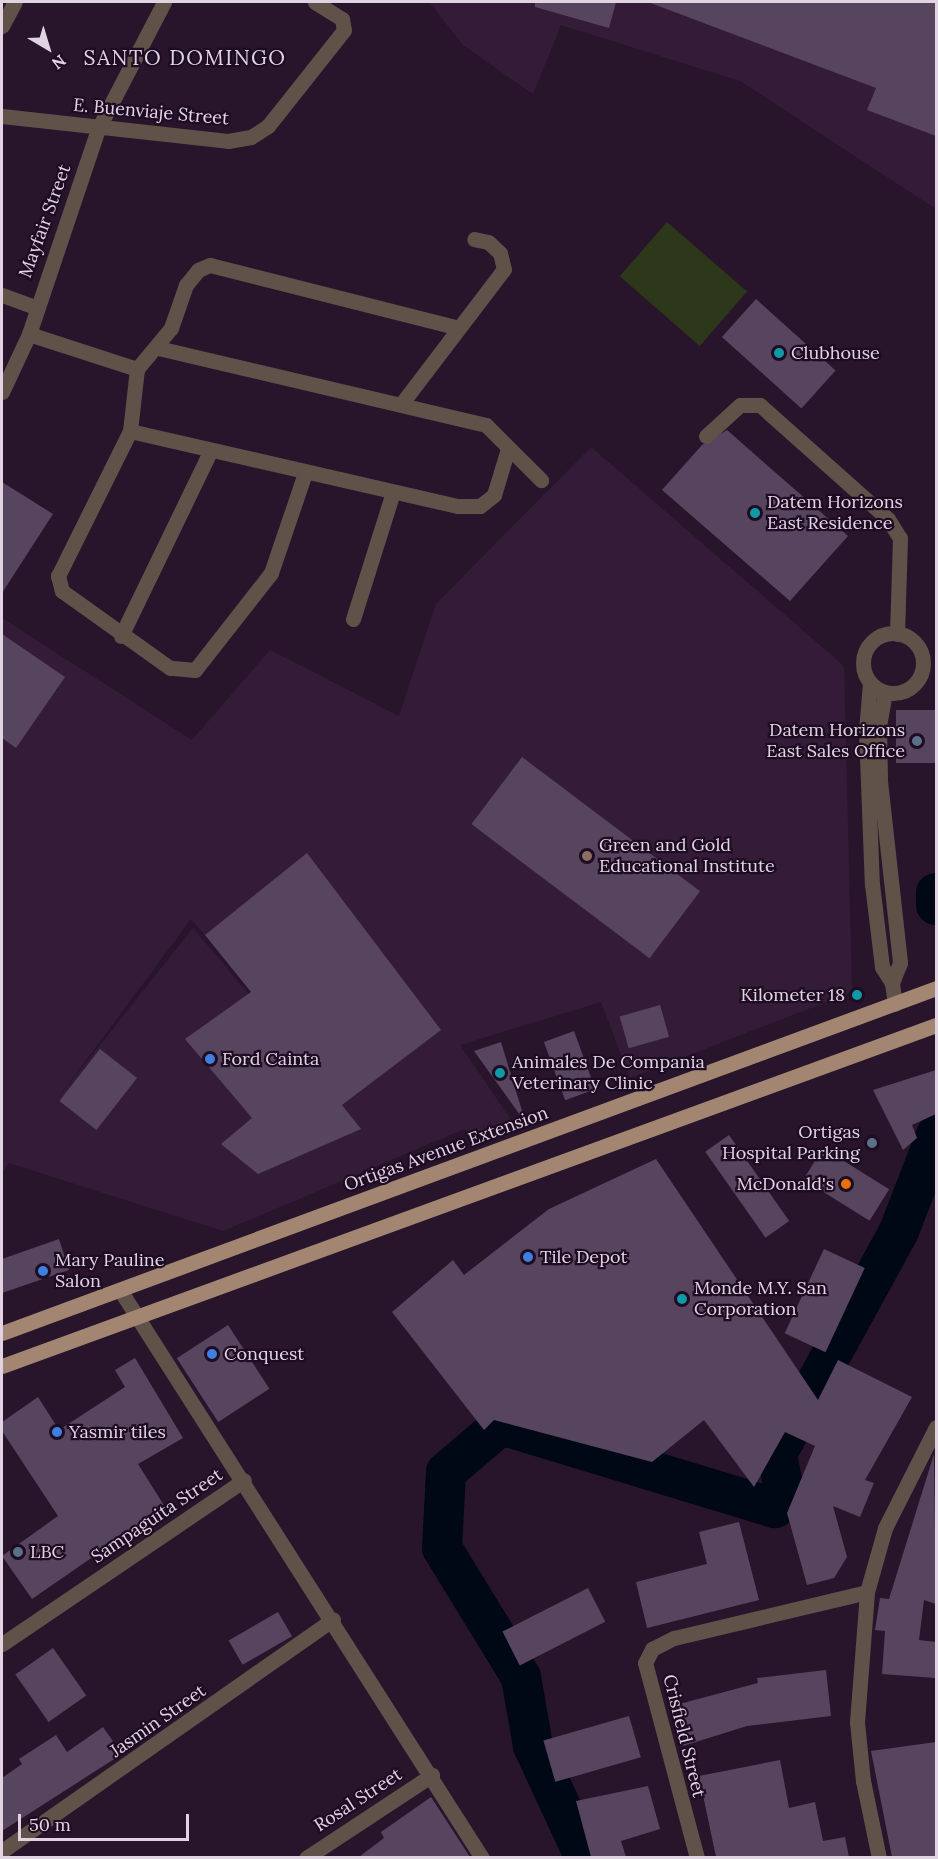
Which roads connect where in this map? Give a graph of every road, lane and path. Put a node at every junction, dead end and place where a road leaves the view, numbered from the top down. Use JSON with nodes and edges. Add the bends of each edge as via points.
{"nodes":[{"id":1,"x":15,"y":2,"type":"edge"},
{"id":2,"x":164,"y":2,"type":"edge"},
{"id":3,"x":315,"y":2,"type":"edge"},
{"id":4,"x":2,"y":26,"type":"edge"},
{"id":5,"x":2,"y":116,"type":"edge"},
{"id":6,"x":98,"y":129,"type":"junction"},
{"id":7,"x":474,"y":239,"type":"dead end"},
{"id":8,"x":2,"y":295,"type":"edge"},
{"id":9,"x":35,"y":307,"type":"junction"},
{"id":10,"x":455,"y":327,"type":"junction"},
{"id":11,"x":29,"y":334,"type":"junction"},
{"id":12,"x":158,"y":348,"type":"junction"},
{"id":13,"x":137,"y":369,"type":"junction"},
{"id":14,"x":2,"y":392,"type":"edge"},
{"id":15,"x":402,"y":403,"type":"junction"},
{"id":16,"x":130,"y":431,"type":"junction"},
{"id":17,"x":706,"y":436,"type":"dead end"},
{"id":18,"x":210,"y":452,"type":"junction"},
{"id":19,"x":507,"y":452,"type":"junction"},
{"id":20,"x":305,"y":473,"type":"junction"},
{"id":21,"x":541,"y":480,"type":"dead end"},
{"id":22,"x":393,"y":492,"type":"junction"},
{"id":23,"x":353,"y":619,"type":"dead end"},
{"id":24,"x":897,"y":634,"type":"junction"},
{"id":25,"x":121,"y":636,"type":"junction"},
{"id":26,"x":870,"y":683,"type":"junction"},
{"id":27,"x":885,"y":692,"type":"junction"},
{"id":28,"x":892,"y":983,"type":"junction"},
{"id":29,"x":936,"y":988,"type":"edge"},
{"id":30,"x":895,"y":1004,"type":"junction"},
{"id":31,"x":936,"y":1025,"type":"edge"},
{"id":32,"x":120,"y":1290,"type":"junction"},
{"id":33,"x":136,"y":1317,"type":"junction"},
{"id":34,"x":2,"y":1333,"type":"edge"},
{"id":35,"x":2,"y":1366,"type":"edge"},
{"id":36,"x":936,"y":1427,"type":"edge"},
{"id":37,"x":244,"y":1480,"type":"junction"},
{"id":38,"x":867,"y":1592,"type":"junction"},
{"id":39,"x":333,"y":1619,"type":"junction"},
{"id":40,"x":2,"y":1644,"type":"edge"},
{"id":41,"x":432,"y":1775,"type":"junction"},
{"id":42,"x":2,"y":1851,"type":"edge"},
{"id":43,"x":306,"y":1857,"type":"edge"},
{"id":44,"x":482,"y":1857,"type":"edge"},
{"id":45,"x":697,"y":1857,"type":"edge"},
{"id":46,"x":879,"y":1857,"type":"edge"}],
"edges":[{"from":1,"to":4,"type":"street"},
{"from":2,"to":6,"type":"street","name":"Mayfair Street"},
{"from":3,"to":6,"type":"street","name":"E. Buenviaje Street","via":[[342,19],[338,42],[268,126],[251,137],[228,141]]},
{"from":5,"to":6,"type":"street","name":"E. Buenviaje Street"},
{"from":6,"to":9,"type":"street","name":"Mayfair Street"},
{"from":7,"to":10,"type":"street","via":[[488,242],[500,253],[504,269]]},
{"from":8,"to":9,"type":"street"},
{"from":9,"to":11,"type":"street","name":"Mayfair Street"},
{"from":10,"to":12,"type":"street","via":[[210,265],[186,285]]},
{"from":10,"to":15,"type":"street"},
{"from":11,"to":13,"type":"street"},
{"from":11,"to":14,"type":"street","name":"Mayfair Street"},
{"from":12,"to":13,"type":"street"},
{"from":12,"to":15,"type":"street"},
{"from":13,"to":16,"type":"street"},
{"from":15,"to":19,"type":"street","via":[[486,425],[505,440]]},
{"from":16,"to":18,"type":"street"},
{"from":16,"to":25,"type":"street","via":[[58,576],[62,591]]},
{"from":17,"to":24,"type":"street","via":[[740,405],[760,405],[888,519],[900,538]]},
{"from":18,"to":20,"type":"street"},
{"from":18,"to":25,"type":"street"},
{"from":19,"to":21,"type":"street","via":[[521,458]]},
{"from":19,"to":22,"type":"street","via":[[494,495],[480,506]]},
{"from":20,"to":22,"type":"street"},
{"from":20,"to":25,"type":"street","via":[[271,573],[205,662],[195,670],[170,668]]},
{"from":22,"to":23,"type":"street"},
{"from":24,"to":26,"type":"street","via":[[880,637],[867,649],[863,667]]},
{"from":24,"to":27,"type":"street","via":[[915,643],[922,672],[911,687]]},
{"from":26,"to":27,"type":"street"},
{"from":26,"to":28,"type":"street","via":[[866,731],[872,884],[882,967]]},
{"from":27,"to":28,"type":"street","via":[[879,727],[880,781],[900,963]]},
{"from":28,"to":30,"type":"street"},
{"from":29,"to":30,"type":"main road","name":"Ortigas Avenue Extension"},
{"from":30,"to":32,"type":"main road","name":"Ortigas Avenue Extension"},
{"from":31,"to":33,"type":"main road"},
{"from":32,"to":33,"type":"street"},
{"from":32,"to":34,"type":"main road","name":"Ortigas Avenue Extension"},
{"from":33,"to":35,"type":"main road"},
{"from":33,"to":37,"type":"street"},
{"from":36,"to":38,"type":"street","via":[[885,1528]]},
{"from":37,"to":39,"type":"street"},
{"from":37,"to":40,"type":"street","name":"Sampaguita Street"},
{"from":38,"to":45,"type":"street","name":"Crisfield Street","via":[[674,1638],[652,1649],[645,1663]]},
{"from":38,"to":46,"type":"street","via":[[857,1722],[863,1781]]},
{"from":39,"to":41,"type":"street"},
{"from":39,"to":42,"type":"street","name":"Jasmin Street"},
{"from":41,"to":43,"type":"street","name":"Rosal Street"},
{"from":41,"to":44,"type":"street"}]}
